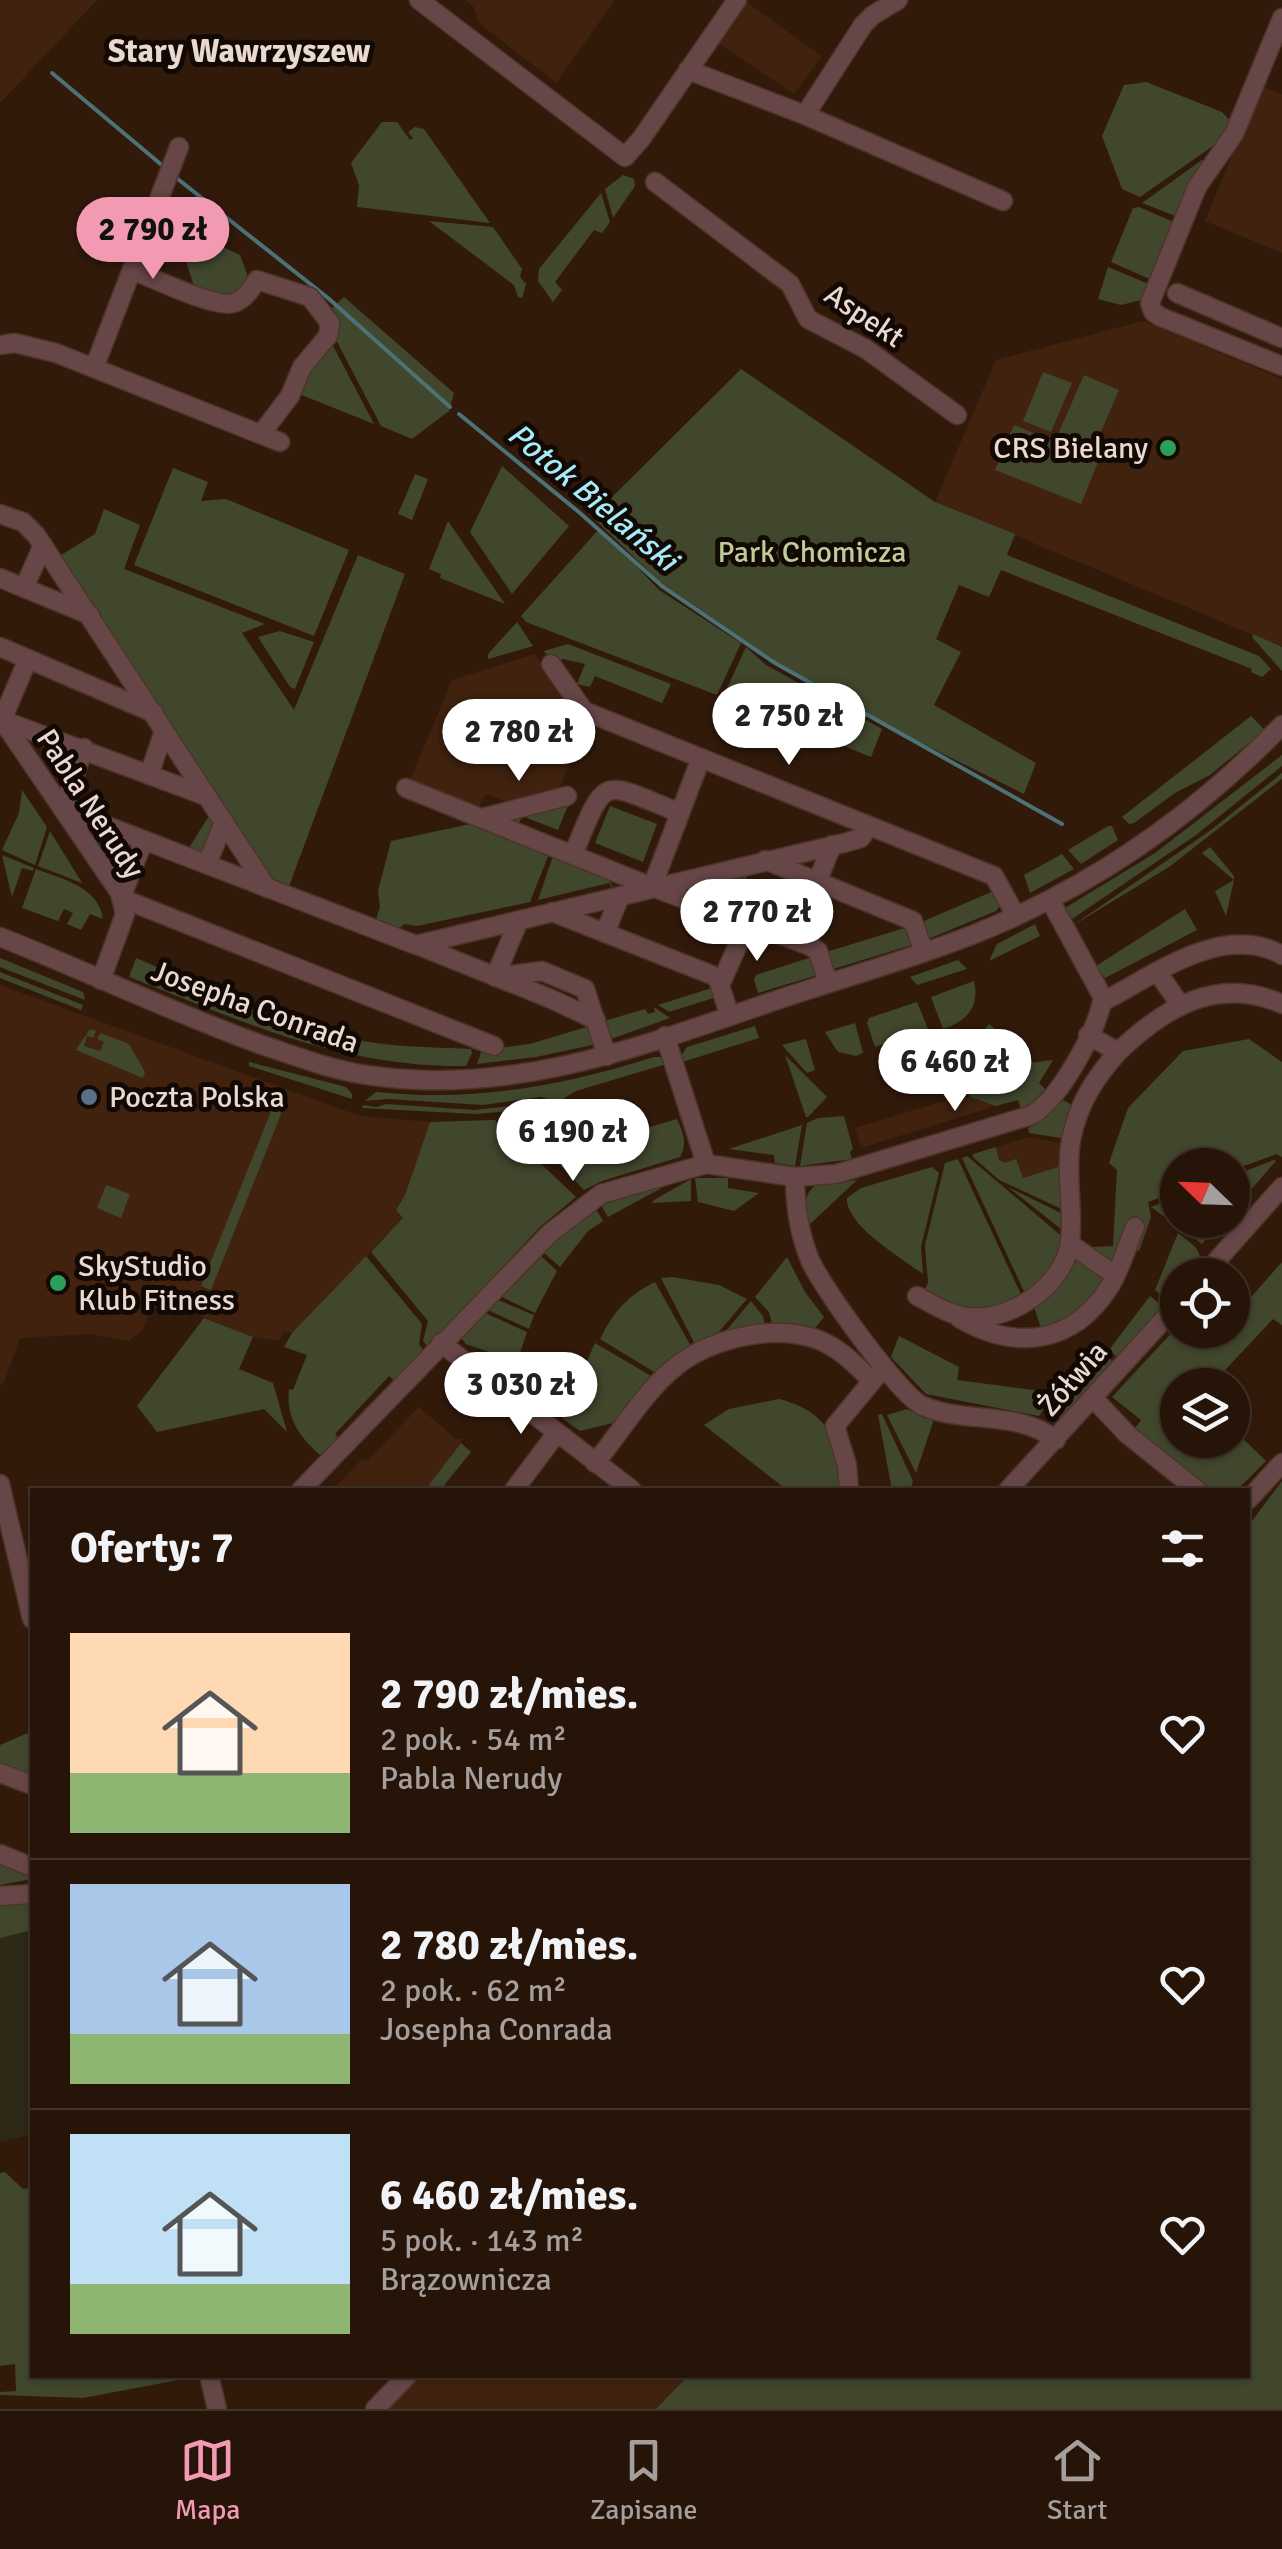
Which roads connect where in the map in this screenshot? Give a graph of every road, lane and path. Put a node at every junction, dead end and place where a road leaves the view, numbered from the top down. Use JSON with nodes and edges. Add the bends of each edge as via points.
{"nodes":[{"id":1,"x":420,"y":0,"type":"edge"},
{"id":2,"x":737,"y":0,"type":"edge"},
{"id":3,"x":898,"y":0,"type":"edge"},
{"id":4,"x":1282,"y":18,"type":"edge"},
{"id":5,"x":688,"y":70,"type":"junction"},
{"id":6,"x":805,"y":115,"type":"junction"},
{"id":7,"x":177,"y":154,"type":"dead end"},
{"id":8,"x":654,"y":182,"type":"dead end"},
{"id":9,"x":1003,"y":200,"type":"dead end"},
{"id":10,"x":132,"y":270,"type":"junction"},
{"id":11,"x":1177,"y":292,"type":"dead end"},
{"id":12,"x":1282,"y":338,"type":"edge"},
{"id":13,"x":0,"y":345,"type":"edge"},
{"id":14,"x":1282,"y":366,"type":"edge"},
{"id":15,"x":94,"y":368,"type":"junction"},
{"id":16,"x":957,"y":414,"type":"dead end"},
{"id":17,"x":262,"y":434,"type":"junction"},
{"id":18,"x":280,"y":442,"type":"dead end"},
{"id":19,"x":0,"y":514,"type":"edge"},
{"id":20,"x":43,"y":545,"type":"junction"},
{"id":21,"x":0,"y":578,"type":"edge"},
{"id":22,"x":24,"y":588,"type":"junction"},
{"id":23,"x":90,"y":615,"type":"junction"},
{"id":24,"x":0,"y":647,"type":"edge"},
{"id":25,"x":28,"y":659,"type":"junction"},
{"id":26,"x":550,"y":664,"type":"dead end"},
{"id":27,"x":154,"y":714,"type":"junction"},
{"id":28,"x":1,"y":718,"type":"edge"},
{"id":29,"x":1282,"y":726,"type":"edge"},
{"id":30,"x":164,"y":731,"type":"junction"},
{"id":31,"x":1282,"y":741,"type":"edge"},
{"id":32,"x":84,"y":748,"type":"junction"},
{"id":33,"x":702,"y":758,"type":"junction"},
{"id":34,"x":1250,"y":761,"type":"junction"},
{"id":35,"x":149,"y":775,"type":"junction"},
{"id":36,"x":406,"y":788,"type":"dead end"},
{"id":37,"x":207,"y":796,"type":"junction"},
{"id":38,"x":567,"y":796,"type":"dead end"},
{"id":39,"x":63,"y":809,"type":"junction"},
{"id":40,"x":680,"y":813,"type":"junction"},
{"id":41,"x":482,"y":818,"type":"junction"},
{"id":42,"x":224,"y":822,"type":"junction"},
{"id":43,"x":869,"y":826,"type":"junction"},
{"id":44,"x":144,"y":840,"type":"junction"},
{"id":45,"x":832,"y":845,"type":"junction"},
{"id":46,"x":574,"y":854,"type":"junction"},
{"id":47,"x":765,"y":860,"type":"junction"},
{"id":48,"x":207,"y":864,"type":"junction"},
{"id":49,"x":817,"y":882,"type":"junction"},
{"id":50,"x":652,"y":886,"type":"junction"},
{"id":51,"x":267,"y":888,"type":"junction"},
{"id":52,"x":620,"y":896,"type":"junction"},
{"id":53,"x":121,"y":898,"type":"junction"},
{"id":54,"x":1050,"y":900,"type":"junction"},
{"id":55,"x":552,"y":912,"type":"junction"},
{"id":56,"x":1016,"y":916,"type":"junction"},
{"id":57,"x":519,"y":920,"type":"junction"},
{"id":58,"x":748,"y":922,"type":"junction"},
{"id":59,"x":605,"y":933,"type":"junction"},
{"id":60,"x":0,"y":937,"type":"edge"},
{"id":61,"x":416,"y":945,"type":"junction"},
{"id":62,"x":924,"y":952,"type":"junction"},
{"id":63,"x":1282,"y":955,"type":"edge"},
{"id":64,"x":1158,"y":973,"type":"junction"},
{"id":65,"x":495,"y":977,"type":"junction"},
{"id":66,"x":101,"y":980,"type":"junction"},
{"id":67,"x":721,"y":983,"type":"junction"},
{"id":68,"x":828,"y":983,"type":"junction"},
{"id":69,"x":1102,"y":1002,"type":"junction"},
{"id":70,"x":1282,"y":1004,"type":"edge"},
{"id":71,"x":1181,"y":1006,"type":"junction"},
{"id":72,"x":730,"y":1016,"type":"junction"},
{"id":73,"x":1088,"y":1035,"type":"junction"},
{"id":74,"x":665,"y":1036,"type":"junction"},
{"id":75,"x":494,"y":1046,"type":"dead end"},
{"id":76,"x":1118,"y":1052,"type":"junction"},
{"id":77,"x":607,"y":1056,"type":"junction"},
{"id":78,"x":706,"y":1164,"type":"junction"},
{"id":79,"x":795,"y":1177,"type":"junction"},
{"id":80,"x":1282,"y":1187,"type":"edge"},
{"id":81,"x":1134,"y":1227,"type":"dead end"},
{"id":82,"x":1070,"y":1244,"type":"junction"},
{"id":83,"x":1219,"y":1258,"type":"edge"},
{"id":84,"x":1115,"y":1276,"type":"junction"},
{"id":85,"x":917,"y":1296,"type":"dead end"},
{"id":86,"x":954,"y":1315,"type":"junction"},
{"id":87,"x":1160,"y":1324,"type":"edge"},
{"id":88,"x":441,"y":1344,"type":"junction"},
{"id":89,"x":884,"y":1366,"type":"junction"},
{"id":90,"x":872,"y":1382,"type":"junction"},
{"id":91,"x":1094,"y":1399,"type":"junction"},
{"id":92,"x":556,"y":1434,"type":"junction"},
{"id":93,"x":1056,"y":1440,"type":"junction"},
{"id":94,"x":1282,"y":1462,"type":"edge"},
{"id":95,"x":596,"y":1463,"type":"junction"},
{"id":96,"x":0,"y":1484,"type":"edge"},
{"id":97,"x":304,"y":1488,"type":"edge"},
{"id":98,"x":516,"y":1488,"type":"edge"},
{"id":99,"x":629,"y":1488,"type":"edge"},
{"id":100,"x":848,"y":1488,"type":"edge"},
{"id":101,"x":1010,"y":1488,"type":"edge"},
{"id":102,"x":1194,"y":1488,"type":"edge"},
{"id":103,"x":1250,"y":1498,"type":"edge"},
{"id":104,"x":30,"y":1611,"type":"edge"},
{"id":105,"x":0,"y":1772,"type":"edge"},
{"id":106,"x":30,"y":1784,"type":"edge"},
{"id":107,"x":0,"y":1854,"type":"edge"},
{"id":108,"x":30,"y":1865,"type":"edge"},
{"id":109,"x":30,"y":1894,"type":"edge"},
{"id":110,"x":0,"y":1896,"type":"edge"},
{"id":111,"x":210,"y":2378,"type":"edge"},
{"id":112,"x":405,"y":2378,"type":"edge"},
{"id":113,"x":217,"y":2409,"type":"edge"},
{"id":114,"x":375,"y":2409,"type":"edge"}],
"edges":[{"from":1,"to":5,"type":"street","via":[[625,157]]},
{"from":2,"to":5,"type":"street"},
{"from":3,"to":6,"type":"street","via":[[864,25]]},
{"from":4,"to":14,"type":"street","via":[[1234,134],[1197,187],[1150,307],[1160,317]]},
{"from":5,"to":6,"type":"street"},
{"from":6,"to":9,"type":"street"},
{"from":7,"to":10,"type":"street"},
{"from":8,"to":16,"type":"street","name":"Aspekt","via":[[790,284],[808,318],[866,349]]},
{"from":10,"to":15,"type":"street"},
{"from":10,"to":17,"type":"street","via":[[232,304],[258,280],[310,297],[324,312],[328,336]]},
{"from":11,"to":12,"type":"street"},
{"from":13,"to":15,"type":"street","via":[[15,343]]},
{"from":15,"to":17,"type":"street"},
{"from":17,"to":18,"type":"street"},
{"from":19,"to":20,"type":"street","via":[[23,522]]},
{"from":20,"to":22,"type":"street"},
{"from":20,"to":23,"type":"street"},
{"from":21,"to":22,"type":"street"},
{"from":22,"to":23,"type":"street"},
{"from":23,"to":27,"type":"street"},
{"from":24,"to":25,"type":"street"},
{"from":25,"to":27,"type":"street"},
{"from":25,"to":28,"type":"street"},
{"from":26,"to":33,"type":"street","via":[[584,711]]},
{"from":27,"to":30,"type":"street"},
{"from":28,"to":32,"type":"street"},
{"from":28,"to":39,"type":"street","name":"Pabla Nerudy"},
{"from":29,"to":34,"type":"street","name":"Josepha Conrada"},
{"from":30,"to":35,"type":"street"},
{"from":30,"to":37,"type":"street"},
{"from":31,"to":34,"type":"street","name":"Josepha Conrada"},
{"from":32,"to":35,"type":"street"},
{"from":32,"to":39,"type":"street"},
{"from":33,"to":40,"type":"street"},
{"from":33,"to":43,"type":"street"},
{"from":34,"to":54,"type":"street","name":"Josepha Conrada","via":[[1136,849]]},
{"from":35,"to":37,"type":"street"},
{"from":36,"to":41,"type":"street"},
{"from":37,"to":42,"type":"street"},
{"from":38,"to":41,"type":"street"},
{"from":39,"to":44,"type":"street"},
{"from":39,"to":53,"type":"street","name":"Pabla Nerudy"},
{"from":40,"to":46,"type":"street","via":[[617,788],[603,791]]},
{"from":40,"to":50,"type":"street"},
{"from":41,"to":46,"type":"street"},
{"from":42,"to":48,"type":"street"},
{"from":42,"to":51,"type":"street"},
{"from":43,"to":45,"type":"street","via":[[860,838]]},
{"from":43,"to":56,"type":"street","via":[[994,876]]},
{"from":44,"to":48,"type":"street"},
{"from":44,"to":53,"type":"street"},
{"from":45,"to":47,"type":"street"},
{"from":45,"to":49,"type":"street"},
{"from":46,"to":50,"type":"street"},
{"from":47,"to":49,"type":"street"},
{"from":47,"to":50,"type":"street"},
{"from":48,"to":51,"type":"street"},
{"from":49,"to":62,"type":"street","via":[[912,921]]},
{"from":50,"to":52,"type":"street"},
{"from":50,"to":58,"type":"street"},
{"from":51,"to":61,"type":"street"},
{"from":52,"to":55,"type":"street"},
{"from":52,"to":59,"type":"street"},
{"from":53,"to":66,"type":"street","name":"Pabla Nerudy","via":[[125,914]]},
{"from":53,"to":75,"type":"street"},
{"from":54,"to":56,"type":"street","name":"Josepha Conrada"},
{"from":54,"to":69,"type":"street"},
{"from":55,"to":57,"type":"street"},
{"from":55,"to":59,"type":"street"},
{"from":56,"to":62,"type":"street","name":"Josepha Conrada"},
{"from":57,"to":61,"type":"street"},
{"from":57,"to":65,"type":"street"},
{"from":58,"to":67,"type":"street"},
{"from":58,"to":68,"type":"street","via":[[818,952]]},
{"from":59,"to":67,"type":"street"},
{"from":60,"to":66,"type":"street","name":"Josepha Conrada"},
{"from":61,"to":65,"type":"street"},
{"from":62,"to":68,"type":"street","name":"Josepha Conrada"},
{"from":63,"to":64,"type":"street","via":[[1259,945],[1221,946]]},
{"from":64,"to":69,"type":"street"},
{"from":64,"to":71,"type":"street"},
{"from":65,"to":77,"type":"street","via":[[596,1020]]},
{"from":66,"to":77,"type":"street","name":"Josepha Conrada","via":[[310,1062],[366,1075],[468,1080]]},
{"from":67,"to":72,"type":"street"},
{"from":68,"to":72,"type":"street","name":"Josepha Conrada"},
{"from":69,"to":73,"type":"street"},
{"from":70,"to":71,"type":"street","via":[[1218,993]]},
{"from":71,"to":76,"type":"street","via":[[1147,1024]]},
{"from":72,"to":74,"type":"street","name":"Josepha Conrada"},
{"from":73,"to":76,"type":"street"},
{"from":73,"to":79,"type":"street","via":[[1054,1095],[1032,1115],[836,1174]]},
{"from":74,"to":77,"type":"street","name":"Josepha Conrada"},
{"from":74,"to":78,"type":"street"},
{"from":76,"to":82,"type":"street","via":[[1088,1089],[1072,1135]]},
{"from":78,"to":79,"type":"street"},
{"from":78,"to":88,"type":"street","via":[[592,1200],[550,1233]]},
{"from":79,"to":89,"type":"street","via":[[796,1214],[810,1261]]},
{"from":80,"to":83,"type":"street"},
{"from":81,"to":84,"type":"street"},
{"from":82,"to":84,"type":"street"},
{"from":82,"to":86,"type":"street","via":[[1050,1282],[1027,1302],[1009,1312]]},
{"from":84,"to":86,"type":"street","via":[[1079,1321],[1038,1337],[998,1336]]},
{"from":85,"to":86,"type":"street"},
{"from":87,"to":91,"type":"street","name":"Żółwia"},
{"from":88,"to":92,"type":"street"},
{"from":88,"to":97,"type":"street"},
{"from":89,"to":90,"type":"street"},
{"from":89,"to":93,"type":"street","via":[[920,1405],[1036,1427]]},
{"from":90,"to":95,"type":"street","via":[[814,1338],[770,1334],[733,1340],[676,1366]]},
{"from":90,"to":100,"type":"street","via":[[835,1426]]},
{"from":91,"to":93,"type":"street","name":"Żółwia"},
{"from":91,"to":102,"type":"street"},
{"from":92,"to":95,"type":"street"},
{"from":92,"to":98,"type":"street"},
{"from":93,"to":101,"type":"street","name":"Żółwia"},
{"from":94,"to":103,"type":"street"},
{"from":95,"to":99,"type":"street"},
{"from":96,"to":104,"type":"street"},
{"from":105,"to":106,"type":"street"},
{"from":107,"to":108,"type":"street"},
{"from":109,"to":110,"type":"street"},
{"from":111,"to":113,"type":"street"},
{"from":112,"to":114,"type":"street"}]}
